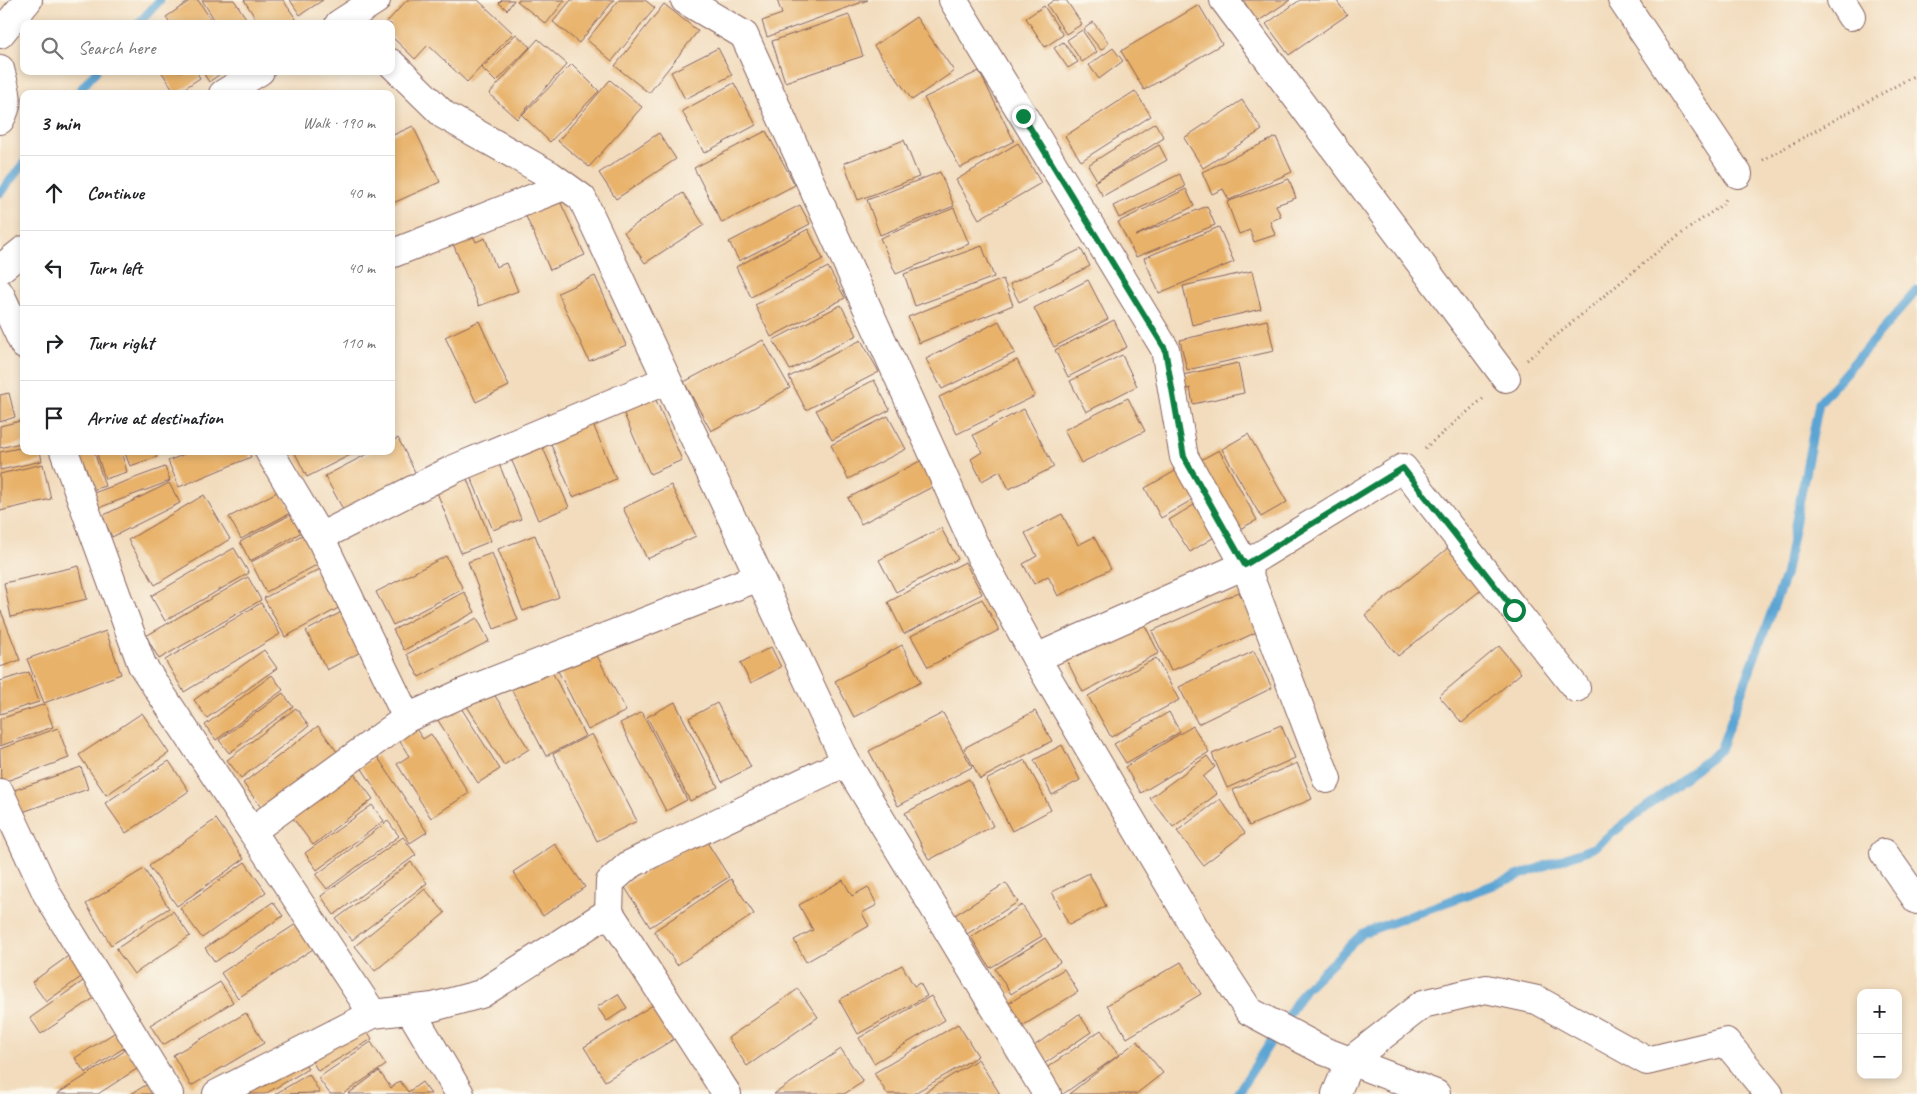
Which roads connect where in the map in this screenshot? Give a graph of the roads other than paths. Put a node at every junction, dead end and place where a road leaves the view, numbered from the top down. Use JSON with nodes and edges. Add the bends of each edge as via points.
{"nodes":[{"id":1,"x":28,"y":0,"type":"edge"},
{"id":2,"x":376,"y":0,"type":"edge"},
{"id":3,"x":686,"y":0,"type":"edge"},
{"id":4,"x":953,"y":0,"type":"edge"},
{"id":5,"x":1224,"y":0,"type":"edge"},
{"id":6,"x":1622,"y":0,"type":"edge"},
{"id":7,"x":349,"y":20,"type":"edge"},
{"id":8,"x":0,"y":34,"type":"edge"},
{"id":9,"x":395,"y":67,"type":"edge"},
{"id":10,"x":0,"y":69,"type":"edge"},
{"id":11,"x":254,"y":75,"type":"edge"},
{"id":12,"x":229,"y":90,"type":"edge"},
{"id":13,"x":0,"y":120,"type":"edge"},
{"id":14,"x":1738,"y":174,"type":"road end"},
{"id":15,"x":564,"y":186,"type":"junction"},
{"id":16,"x":395,"y":252,"type":"edge"},
{"id":17,"x":20,"y":253,"type":"edge"},
{"id":18,"x":0,"y":269,"type":"edge"},
{"id":19,"x":0,"y":294,"type":"edge"},
{"id":20,"x":20,"y":337,"type":"edge"},
{"id":21,"x":1506,"y":378,"type":"road end"},
{"id":22,"x":667,"y":380,"type":"junction"},
{"id":23,"x":65,"y":455,"type":"edge"},
{"id":24,"x":271,"y":455,"type":"edge"},
{"id":25,"x":320,"y":537,"type":"junction"},
{"id":26,"x":1245,"y":565,"type":"junction"},
{"id":27,"x":759,"y":577,"type":"junction"},
{"id":28,"x":1036,"y":658,"type":"junction"},
{"id":29,"x":1576,"y":688,"type":"dead end"},
{"id":30,"x":407,"y":718,"type":"junction"},
{"id":31,"x":846,"y":762,"type":"junction"},
{"id":32,"x":1327,"y":779,"type":"dead end"},
{"id":33,"x":0,"y":793,"type":"edge"},
{"id":34,"x":252,"y":831,"type":"junction"},
{"id":35,"x":1884,"y":853,"type":"dead end"},
{"id":36,"x":1917,"y":900,"type":"edge"},
{"id":37,"x":609,"y":912,"type":"junction"},
{"id":38,"x":410,"y":1010,"type":"junction"},
{"id":39,"x":373,"y":1014,"type":"junction"},
{"id":40,"x":1350,"y":1060,"type":"junction"},
{"id":41,"x":168,"y":1094,"type":"edge"},
{"id":42,"x":217,"y":1094,"type":"edge"},
{"id":43,"x":460,"y":1094,"type":"edge"},
{"id":44,"x":727,"y":1094,"type":"edge"},
{"id":45,"x":1047,"y":1094,"type":"edge"},
{"id":46,"x":1336,"y":1094,"type":"edge"},
{"id":47,"x":1436,"y":1094,"type":"edge"},
{"id":48,"x":1769,"y":1094,"type":"edge"}],
"edges":[{"from":1,"to":8,"type":"street"},
{"from":2,"to":7,"type":"street"},
{"from":3,"to":28,"type":"street","via":[[744,35],[973,542]]},
{"from":4,"to":26,"type":"street","via":[[1165,349],[1184,457]]},
{"from":5,"to":21,"type":"street"},
{"from":6,"to":14,"type":"street"},
{"from":9,"to":15,"type":"street","via":[[444,115]]},
{"from":10,"to":13,"type":"street","via":[[7,107]]},
{"from":11,"to":12,"type":"street"},
{"from":15,"to":16,"type":"street"},
{"from":15,"to":22,"type":"street","via":[[582,198]]},
{"from":17,"to":18,"type":"street"},
{"from":19,"to":20,"type":"street"},
{"from":22,"to":25,"type":"street","via":[[454,469]]},
{"from":22,"to":27,"type":"street"},
{"from":23,"to":34,"type":"street","via":[[142,665]]},
{"from":24,"to":25,"type":"street"},
{"from":25,"to":30,"type":"street"},
{"from":26,"to":28,"type":"street"},
{"from":26,"to":29,"type":"street","via":[[1403,468]]},
{"from":26,"to":32,"type":"street"},
{"from":27,"to":30,"type":"street","via":[[464,692]]},
{"from":27,"to":31,"type":"street"},
{"from":28,"to":40,"type":"street","via":[[1196,930],[1249,1011],[1324,1051]]},
{"from":30,"to":34,"type":"street"},
{"from":31,"to":37,"type":"street","via":[[629,865],[610,882]]},
{"from":31,"to":45,"type":"street"},
{"from":33,"to":41,"type":"street","via":[[47,894]]},
{"from":34,"to":39,"type":"street"},
{"from":35,"to":36,"type":"street"},
{"from":37,"to":38,"type":"street","via":[[481,994]]},
{"from":37,"to":44,"type":"street"},
{"from":38,"to":39,"type":"street"},
{"from":38,"to":43,"type":"street"},
{"from":39,"to":42,"type":"street"},
{"from":40,"to":46,"type":"street"},
{"from":40,"to":47,"type":"street"},
{"from":40,"to":48,"type":"street","via":[[1423,1004],[1486,989],[1536,1000],[1647,1061],[1726,1042]]}]}
